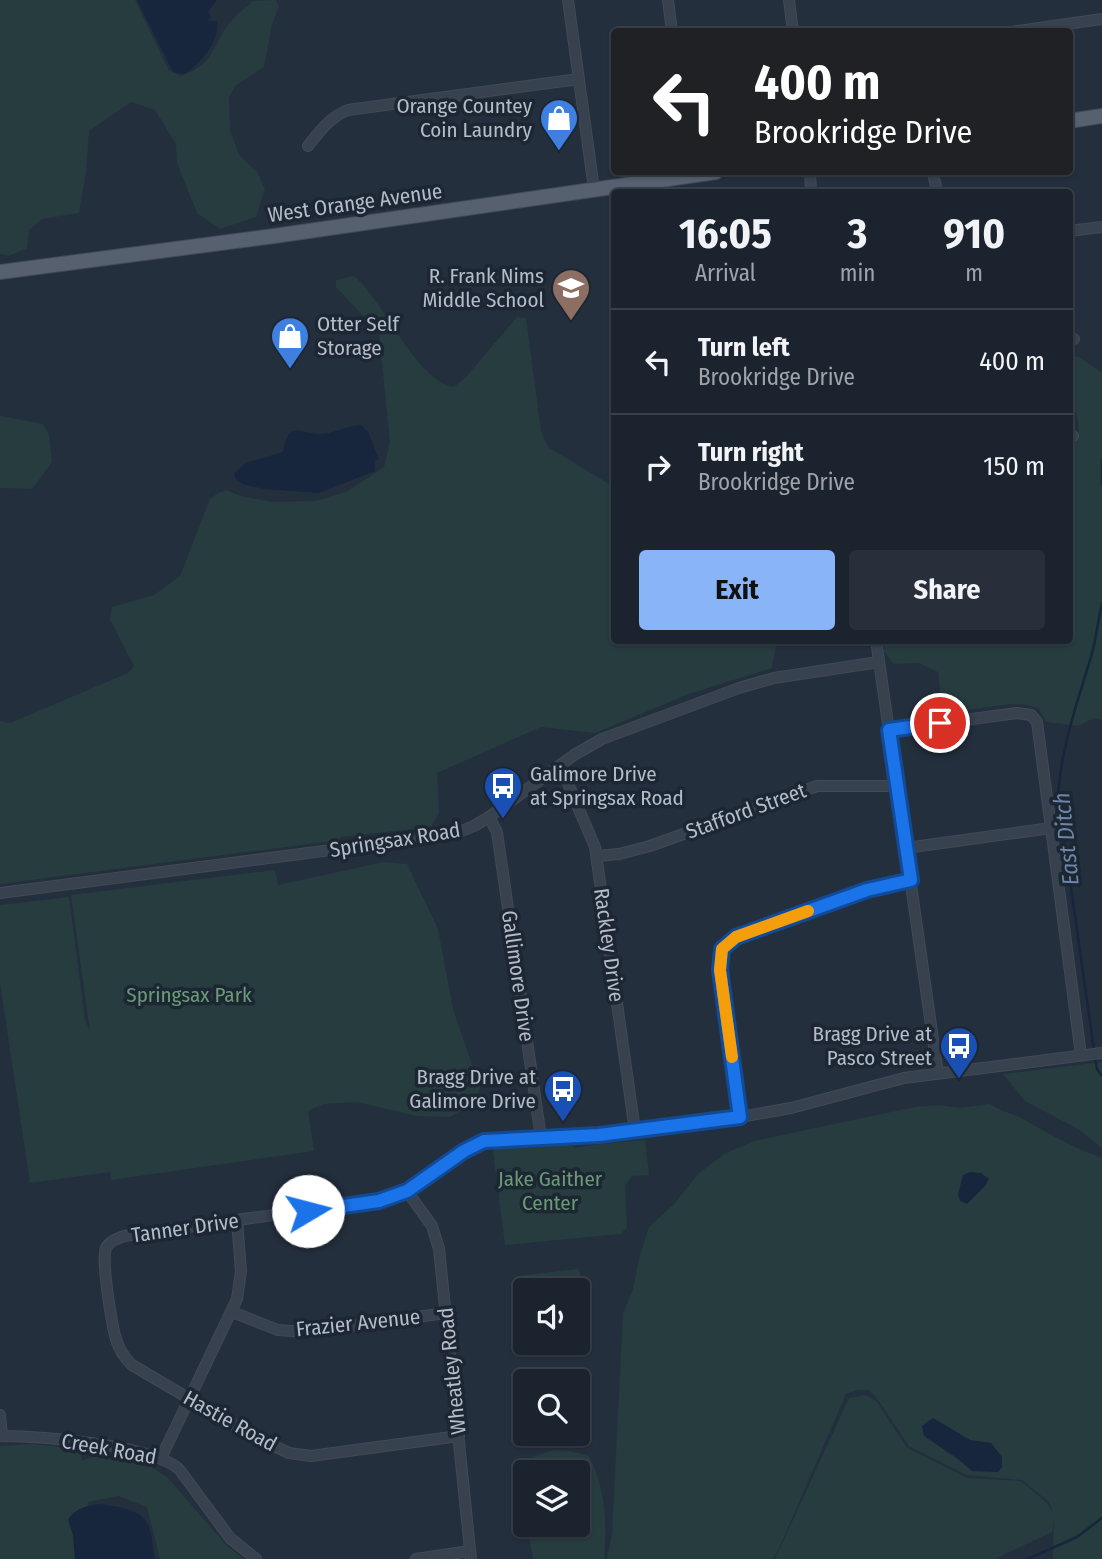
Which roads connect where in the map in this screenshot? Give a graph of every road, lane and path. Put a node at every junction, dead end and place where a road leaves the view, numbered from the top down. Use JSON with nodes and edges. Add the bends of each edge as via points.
{"nodes":[{"id":1,"x":568,"y":0,"type":"edge"},
{"id":2,"x":668,"y":0,"type":"edge"},
{"id":3,"x":789,"y":0,"type":"edge"},
{"id":4,"x":1102,"y":19,"type":"edge"},
{"id":5,"x":672,"y":28,"type":"edge"},
{"id":6,"x":792,"y":28,"type":"edge"},
{"id":7,"x":1040,"y":28,"type":"edge"},
{"id":8,"x":579,"y":79,"type":"junction"},
{"id":9,"x":1102,"y":116,"type":"edge"},
{"id":10,"x":1073,"y":120,"type":"edge"},
{"id":11,"x":308,"y":146,"type":"dead end"},
{"id":12,"x":680,"y":175,"type":"edge"},
{"id":13,"x":594,"y":190,"type":"junction"},
{"id":14,"x":1102,"y":227,"type":"edge"},
{"id":15,"x":1073,"y":231,"type":"edge"},
{"id":16,"x":0,"y":272,"type":"edge"},
{"id":17,"x":877,"y":644,"type":"edge"},
{"id":18,"x":879,"y":662,"type":"junction"},
{"id":19,"x":889,"y":730,"type":"junction"},
{"id":20,"x":560,"y":765,"type":"junction"},
{"id":21,"x":897,"y":786,"type":"junction"},
{"id":22,"x":489,"y":817,"type":"junction"},
{"id":23,"x":1051,"y":828,"type":"junction"},
{"id":24,"x":906,"y":848,"type":"junction"},
{"id":25,"x":597,"y":856,"type":"junction"},
{"id":26,"x":911,"y":880,"type":"junction"},
{"id":27,"x":0,"y":893,"type":"edge"},
{"id":28,"x":1102,"y":1053,"type":"edge"},
{"id":29,"x":1085,"y":1055,"type":"junction"},
{"id":30,"x":938,"y":1074,"type":"junction"},
{"id":31,"x":740,"y":1117,"type":"junction"},
{"id":32,"x":635,"y":1130,"type":"junction"},
{"id":33,"x":541,"y":1138,"type":"junction"},
{"id":34,"x":407,"y":1191,"type":"junction"},
{"id":35,"x":237,"y":1220,"type":"junction"},
{"id":36,"x":107,"y":1246,"type":"joint"},
{"id":37,"x":232,"y":1312,"type":"junction"},
{"id":38,"x":446,"y":1313,"type":"junction"},
{"id":39,"x":189,"y":1400,"type":"junction"},
{"id":40,"x":0,"y":1415,"type":"edge"},
{"id":41,"x":1,"y":1436,"type":"edge"},
{"id":42,"x":458,"y":1436,"type":"junction"},
{"id":43,"x":161,"y":1458,"type":"junction"},
{"id":44,"x":471,"y":1555,"type":"edge"},
{"id":45,"x":256,"y":1559,"type":"edge"},
{"id":46,"x":416,"y":1559,"type":"edge"}],
"edges":[{"from":1,"to":8,"type":"street"},
{"from":2,"to":5,"type":"street"},
{"from":3,"to":6,"type":"street"},
{"from":4,"to":7,"type":"street"},
{"from":8,"to":11,"type":"street","via":[[345,111],[324,125]]},
{"from":8,"to":13,"type":"street"},
{"from":9,"to":10,"type":"main road"},
{"from":12,"to":13,"type":"main road","name":"West Orange Avenue"},
{"from":13,"to":16,"type":"main road","name":"West Orange Avenue"},
{"from":14,"to":15,"type":"street"},
{"from":17,"to":18,"type":"street"},
{"from":18,"to":19,"type":"street"},
{"from":18,"to":20,"type":"street","name":"Springsax Road","via":[[799,673],[739,688],[602,739]]},
{"from":19,"to":21,"type":"street"},
{"from":19,"to":23,"type":"street","via":[[1031,715],[1040,733]]},
{"from":20,"to":22,"type":"street","name":"Springsax Road"},
{"from":20,"to":25,"type":"street","name":"Rackley Drive"},
{"from":21,"to":24,"type":"street"},
{"from":21,"to":25,"type":"street","name":"Stafford Street","via":[[817,786],[650,846]]},
{"from":22,"to":27,"type":"street","name":"Springsax Road","via":[[466,831],[429,839]]},
{"from":22,"to":33,"type":"street","name":"Gallimore Drive","via":[[497,832]]},
{"from":23,"to":24,"type":"street"},
{"from":23,"to":29,"type":"street"},
{"from":24,"to":26,"type":"street"},
{"from":25,"to":32,"type":"street","name":"Rackley Drive"},
{"from":26,"to":30,"type":"street"},
{"from":26,"to":31,"type":"street","via":[[867,890],[725,944],[720,970]]},
{"from":28,"to":29,"type":"street","name":"Tanner Drive"},
{"from":29,"to":30,"type":"street","name":"Tanner Drive"},
{"from":30,"to":31,"type":"street","name":"Tanner Drive"},
{"from":31,"to":32,"type":"street","name":"Tanner Drive"},
{"from":32,"to":33,"type":"street","name":"Tanner Drive"},
{"from":33,"to":34,"type":"street","name":"Tanner Drive","via":[[484,1141]]},
{"from":34,"to":35,"type":"street","name":"Tanner Drive","via":[[379,1201]]},
{"from":34,"to":38,"type":"street","name":"Wheatley Road","via":[[437,1237]]},
{"from":35,"to":36,"type":"street","name":"Tanner Drive","via":[[124,1236]]},
{"from":35,"to":37,"type":"street","via":[[241,1271]]},
{"from":36,"to":39,"type":"street","name":"Hastie Road","via":[[104,1261],[116,1341],[123,1356]]},
{"from":37,"to":38,"type":"street","name":"Frazier Avenue","via":[[278,1330],[307,1332]]},
{"from":37,"to":39,"type":"street"},
{"from":38,"to":42,"type":"street","name":"Wheatley Road"},
{"from":39,"to":42,"type":"street","name":"Hastie Road","via":[[281,1450],[303,1455]]},
{"from":39,"to":43,"type":"street"},
{"from":40,"to":41,"type":"street"},
{"from":41,"to":43,"type":"street","name":"Creek Road","via":[[56,1439]]},
{"from":42,"to":44,"type":"street","name":"Wheatley Road"},
{"from":43,"to":45,"type":"street","name":"Creek Road","via":[[179,1469],[230,1538]]},
{"from":44,"to":46,"type":"street"}]}
